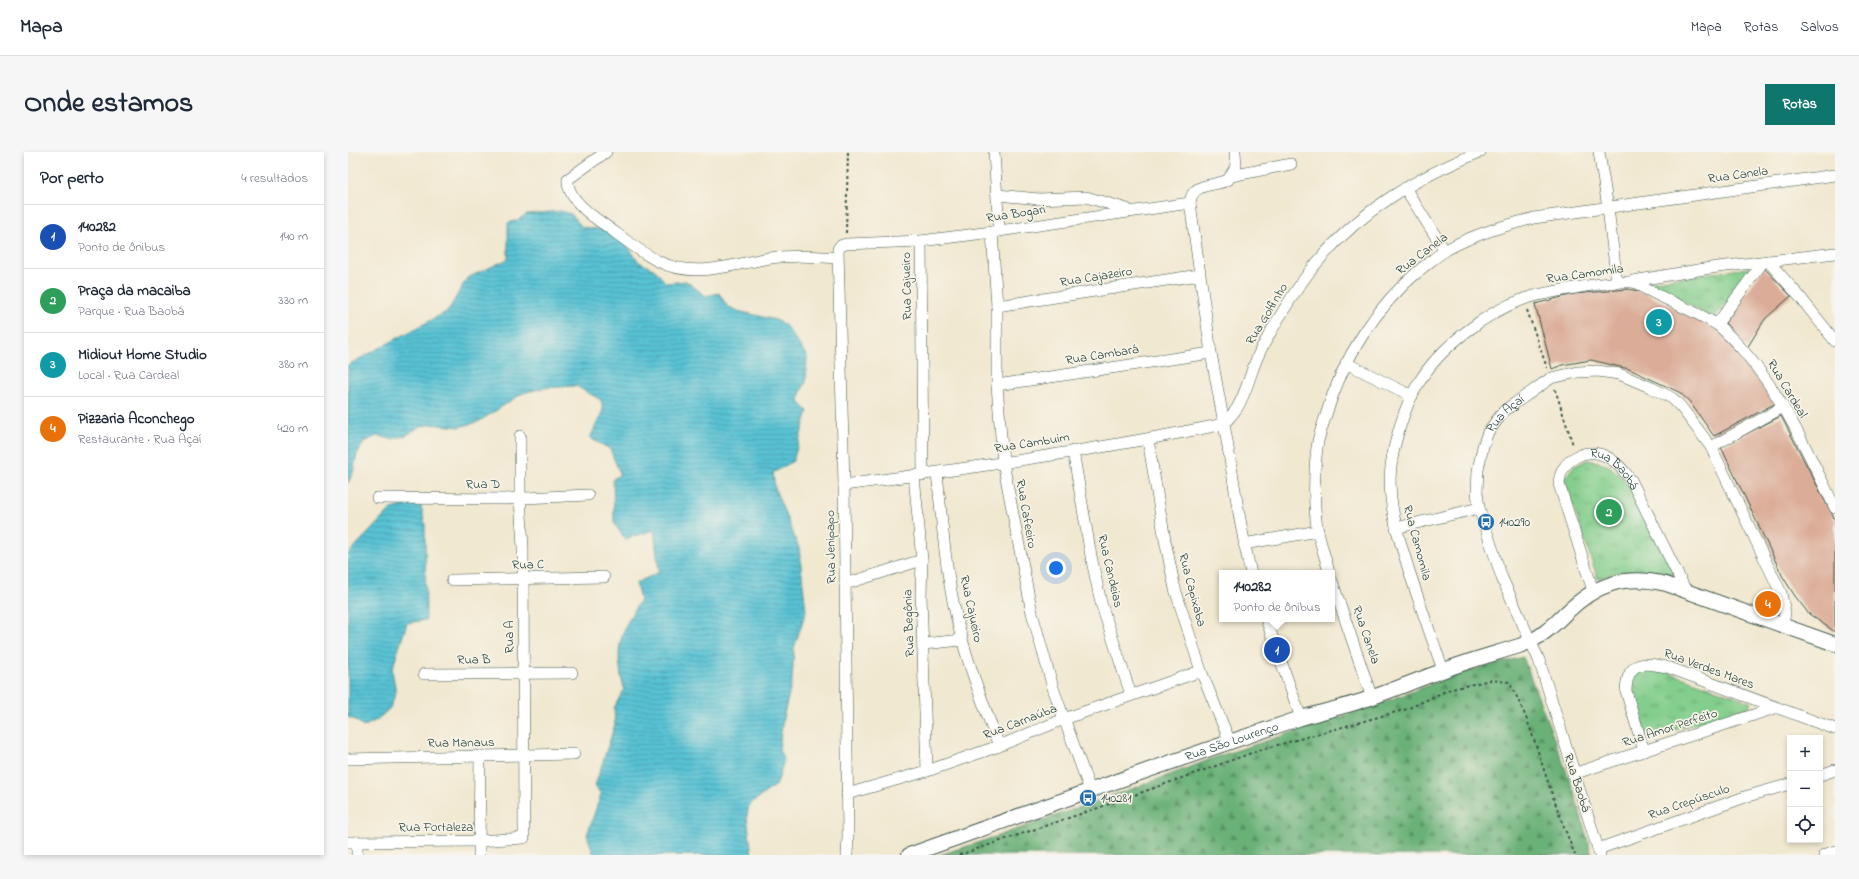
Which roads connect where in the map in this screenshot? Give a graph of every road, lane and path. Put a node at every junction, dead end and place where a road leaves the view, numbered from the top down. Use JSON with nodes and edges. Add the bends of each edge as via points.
{"nodes":[{"id":1,"x":606,"y":152,"type":"edge"},
{"id":2,"x":848,"y":152,"type":"edge"},
{"id":3,"x":994,"y":152,"type":"edge"},
{"id":4,"x":1235,"y":152,"type":"edge"},
{"id":5,"x":1480,"y":152,"type":"edge"},
{"id":6,"x":1599,"y":152,"type":"edge"},
{"id":7,"x":1291,"y":164,"type":"dead end"},
{"id":8,"x":1234,"y":171,"type":"junction"},
{"id":9,"x":1835,"y":175,"type":"edge"},
{"id":10,"x":1405,"y":188,"type":"junction"},
{"id":11,"x":998,"y":195,"type":"junction"},
{"id":12,"x":1190,"y":203,"type":"junction"},
{"id":13,"x":1608,"y":208,"type":"junction"},
{"id":14,"x":1130,"y":210,"type":"junction"},
{"id":15,"x":996,"y":231,"type":"junction"},
{"id":16,"x":921,"y":240,"type":"junction"},
{"id":17,"x":846,"y":244,"type":"junction"},
{"id":18,"x":1445,"y":251,"type":"junction"},
{"id":19,"x":1835,"y":252,"type":"edge"},
{"id":20,"x":837,"y":258,"type":"junction"},
{"id":21,"x":1765,"y":262,"type":"junction"},
{"id":22,"x":1200,"y":275,"type":"junction"},
{"id":23,"x":1633,"y":281,"type":"junction"},
{"id":24,"x":1616,"y":283,"type":"junction"},
{"id":25,"x":1666,"y":299,"type":"joint"},
{"id":26,"x":997,"y":306,"type":"junction"},
{"id":27,"x":1716,"y":324,"type":"junction"},
{"id":28,"x":1835,"y":342,"type":"edge"},
{"id":29,"x":1211,"y":353,"type":"junction"},
{"id":30,"x":1346,"y":363,"type":"junction"},
{"id":31,"x":997,"y":385,"type":"junction"},
{"id":32,"x":1412,"y":396,"type":"junction"},
{"id":33,"x":1783,"y":407,"type":"junction"},
{"id":34,"x":1224,"y":424,"type":"junction"},
{"id":35,"x":520,"y":436,"type":"dead end"},
{"id":36,"x":1148,"y":440,"type":"junction"},
{"id":37,"x":1711,"y":447,"type":"junction"},
{"id":38,"x":1073,"y":451,"type":"junction"},
{"id":39,"x":1003,"y":462,"type":"junction"},
{"id":40,"x":937,"y":473,"type":"junction"},
{"id":41,"x":919,"y":475,"type":"junction"},
{"id":42,"x":844,"y":485,"type":"junction"},
{"id":43,"x":588,"y":495,"type":"dead end"},
{"id":44,"x":377,"y":498,"type":"dead end"},
{"id":45,"x":520,"y":498,"type":"junction"},
{"id":46,"x":1479,"y":508,"type":"junction"},
{"id":47,"x":1835,"y":508,"type":"edge"},
{"id":48,"x":1396,"y":528,"type":"junction"},
{"id":49,"x":1318,"y":531,"type":"junction"},
{"id":50,"x":1244,"y":544,"type":"junction"},
{"id":51,"x":922,"y":560,"type":"junction"},
{"id":52,"x":1250,"y":570,"type":"edge"},
{"id":53,"x":1329,"y":570,"type":"edge"},
{"id":54,"x":604,"y":577,"type":"dead end"},
{"id":55,"x":522,"y":579,"type":"junction"},
{"id":56,"x":452,"y":580,"type":"dead end"},
{"id":57,"x":845,"y":584,"type":"junction"},
{"id":58,"x":1335,"y":590,"type":"edge"},
{"id":59,"x":1593,"y":591,"type":"junction"},
{"id":60,"x":1686,"y":591,"type":"junction"},
{"id":61,"x":1267,"y":622,"type":"edge"},
{"id":62,"x":1783,"y":624,"type":"junction"},
{"id":63,"x":962,"y":640,"type":"junction"},
{"id":64,"x":1531,"y":642,"type":"junction"},
{"id":65,"x":923,"y":644,"type":"junction"},
{"id":66,"x":1835,"y":644,"type":"edge"},
{"id":67,"x":1443,"y":670,"type":"junction"},
{"id":68,"x":1201,"y":671,"type":"junction"},
{"id":69,"x":523,"y":673,"type":"junction"},
{"id":70,"x":572,"y":673,"type":"dead end"},
{"id":71,"x":424,"y":674,"type":"dead end"},
{"id":72,"x":1131,"y":695,"type":"junction"},
{"id":73,"x":1372,"y":698,"type":"junction"},
{"id":74,"x":1775,"y":708,"type":"junction"},
{"id":75,"x":1301,"y":718,"type":"junction"},
{"id":76,"x":1064,"y":719,"type":"junction"},
{"id":77,"x":1835,"y":730,"type":"edge"},
{"id":78,"x":1230,"y":742,"type":"junction"},
{"id":79,"x":999,"y":746,"type":"junction"},
{"id":80,"x":1644,"y":751,"type":"junction"},
{"id":81,"x":574,"y":754,"type":"dead end"},
{"id":82,"x":524,"y":755,"type":"junction"},
{"id":83,"x":480,"y":756,"type":"junction"},
{"id":84,"x":348,"y":759,"type":"edge"},
{"id":85,"x":1835,"y":770,"type":"edge"},
{"id":86,"x":927,"y":771,"type":"junction"},
{"id":87,"x":1573,"y":774,"type":"junction"},
{"id":88,"x":1823,"y":774,"type":"edge"},
{"id":89,"x":1787,"y":785,"type":"edge"},
{"id":90,"x":1090,"y":790,"type":"junction"},
{"id":91,"x":847,"y":794,"type":"junction"},
{"id":92,"x":524,"y":838,"type":"joint"},
{"id":93,"x":479,"y":841,"type":"junction"},
{"id":94,"x":352,"y":842,"type":"edge"},
{"id":95,"x":1835,"y":851,"type":"edge"},
{"id":96,"x":1599,"y":852,"type":"edge"},
{"id":97,"x":357,"y":855,"type":"edge"},
{"id":98,"x":479,"y":855,"type":"edge"},
{"id":99,"x":847,"y":855,"type":"edge"},
{"id":100,"x":909,"y":855,"type":"edge"},
{"id":101,"x":959,"y":855,"type":"edge"},
{"id":102,"x":1575,"y":855,"type":"edge"},
{"id":103,"x":1824,"y":855,"type":"edge"}],
"edges":[{"from":1,"to":20,"type":"street","via":[[568,179],[569,189],[586,211],[659,262],[693,271],[771,258]]},
{"from":2,"to":17,"type":"path"},
{"from":3,"to":11,"type":"street","name":"Rua Cafeeiro"},
{"from":4,"to":8,"type":"street"},
{"from":5,"to":10,"type":"street","name":"Rua Golfinho","via":[[1442,168]]},
{"from":6,"to":13,"type":"street"},
{"from":7,"to":8,"type":"street"},
{"from":8,"to":12,"type":"street","via":[[1224,182],[1197,189],[1190,196]]},
{"from":9,"to":13,"type":"street","name":"Rua Canela"},
{"from":10,"to":18,"type":"street"},
{"from":10,"to":34,"type":"street","name":"Rua Golfinho","via":[[1344,233],[1314,266],[1263,346],[1237,407]]},
{"from":11,"to":14,"type":"street","via":[[1045,200],[1086,197]]},
{"from":11,"to":15,"type":"street","name":"Rua Cafeeiro"},
{"from":12,"to":14,"type":"street","name":"Rua Bogari"},
{"from":12,"to":22,"type":"street"},
{"from":13,"to":18,"type":"street","name":"Rua Canela","via":[[1554,215],[1504,226],[1472,236]]},
{"from":13,"to":24,"type":"street"},
{"from":14,"to":15,"type":"street","name":"Rua Bogari"},
{"from":15,"to":16,"type":"street","name":"Rua Bogari"},
{"from":15,"to":26,"type":"street","name":"Rua Cafeeiro"},
{"from":16,"to":17,"type":"street","name":"Rua Bogari"},
{"from":16,"to":41,"type":"street","name":"Rua Cajueiro"},
{"from":17,"to":20,"type":"street","via":[[840,246]]},
{"from":18,"to":30,"type":"street","name":"Rua Canela","via":[[1393,295],[1368,326]]},
{"from":19,"to":21,"type":"street","name":"Rua Camomila"},
{"from":20,"to":42,"type":"street","name":"Rua Jenipapo"},
{"from":21,"to":23,"type":"street","name":"Rua Camomila"},
{"from":21,"to":27,"type":"street"},
{"from":21,"to":28,"type":"street","via":[[1800,297]]},
{"from":22,"to":26,"type":"street","name":"Rua Cajazeiro"},
{"from":22,"to":29,"type":"street"},
{"from":23,"to":24,"type":"street","name":"Rua Camomila"},
{"from":23,"to":25,"type":"street","name":"Rua Camomila"},
{"from":24,"to":32,"type":"street","name":"Rua Camomila","via":[[1543,294],[1500,309],[1463,334],[1434,362]]},
{"from":25,"to":27,"type":"street","name":"Rua Cardeal"},
{"from":26,"to":31,"type":"street","name":"Rua Cafeeiro"},
{"from":27,"to":33,"type":"street","name":"Rua Cardeal","via":[[1756,365]]},
{"from":29,"to":31,"type":"street","name":"Rua Cambará"},
{"from":29,"to":34,"type":"street"},
{"from":30,"to":32,"type":"street"},
{"from":30,"to":49,"type":"street","name":"Rua Canela","via":[[1332,396],[1318,442],[1315,480]]},
{"from":31,"to":39,"type":"street","name":"Rua Cafeeiro"},
{"from":32,"to":48,"type":"street","name":"Rua Camomila","via":[[1403,417],[1390,466]]},
{"from":33,"to":37,"type":"street"},
{"from":33,"to":47,"type":"street","name":"Rua Cardeal"},
{"from":34,"to":36,"type":"street","name":"Rua Cambuim"},
{"from":34,"to":50,"type":"street"},
{"from":35,"to":45,"type":"street","name":"Rua A"},
{"from":36,"to":38,"type":"street","name":"Rua Cambuim"},
{"from":36,"to":68,"type":"street","name":"Rua Capixaba","via":[[1176,589]]},
{"from":37,"to":46,"type":"street","name":"Rua Açaí","via":[[1672,398],[1635,379],[1598,371],[1551,378],[1504,411],[1488,432],[1478,470]]},
{"from":37,"to":62,"type":"street","name":"Rua Açaí","via":[[1781,593],[1785,613]]},
{"from":38,"to":39,"type":"street","name":"Rua Cambuim"},
{"from":38,"to":72,"type":"street","name":"Rua Candeias","via":[[1101,603]]},
{"from":39,"to":40,"type":"street","name":"Rua Cambuim"},
{"from":39,"to":76,"type":"street","name":"Rua Cafeeiro","via":[[1032,613]]},
{"from":40,"to":41,"type":"street","name":"Rua Cambuim"},
{"from":40,"to":63,"type":"street","name":"Rua Cajueiro","via":[[946,557]]},
{"from":41,"to":42,"type":"street","name":"Rua Cambuim"},
{"from":41,"to":51,"type":"street","name":"Rua Begônia"},
{"from":42,"to":57,"type":"street","name":"Rua Jenipapo"},
{"from":43,"to":45,"type":"street","name":"Rua D"},
{"from":44,"to":45,"type":"street","name":"Rua D"},
{"from":45,"to":55,"type":"street","name":"Rua A"},
{"from":46,"to":48,"type":"street"},
{"from":46,"to":64,"type":"street","name":"Rua Açaí","via":[[1502,578]]},
{"from":48,"to":67,"type":"street","name":"Rua Camomila"},
{"from":49,"to":50,"type":"street"},
{"from":49,"to":53,"type":"street","name":"Rua Canela"},
{"from":50,"to":52,"type":"street"},
{"from":51,"to":57,"type":"street"},
{"from":51,"to":65,"type":"street","name":"Rua Begônia"},
{"from":54,"to":55,"type":"street","name":"Rua C"},
{"from":55,"to":56,"type":"street","name":"Rua C"},
{"from":55,"to":69,"type":"street","name":"Rua A"},
{"from":57,"to":91,"type":"street","name":"Rua Jenipapo"},
{"from":58,"to":73,"type":"street","name":"Rua Canela"},
{"from":59,"to":60,"type":"street","via":[[1613,582],[1630,580],[1654,581]]},
{"from":59,"to":60,"type":"street","name":"Rua Baobá","via":[[1559,484],[1559,476],[1564,467],[1577,456],[1587,453],[1599,453],[1610,458],[1631,480]]},
{"from":59,"to":64,"type":"street","name":"Rua São Lourenço"},
{"from":60,"to":62,"type":"street"},
{"from":61,"to":75,"type":"street"},
{"from":62,"to":66,"type":"street"},
{"from":63,"to":65,"type":"street"},
{"from":63,"to":79,"type":"street","name":"Rua Cajueiro"},
{"from":64,"to":67,"type":"street","name":"Rua São Lourenço"},
{"from":64,"to":87,"type":"street","name":"Rua Baobá","via":[[1539,660]]},
{"from":65,"to":86,"type":"street","name":"Rua Begônia"},
{"from":67,"to":73,"type":"street","name":"Rua São Lourenço"},
{"from":68,"to":72,"type":"street","name":"Rua Carnaúba"},
{"from":68,"to":78,"type":"street","name":"Rua Capixaba"},
{"from":69,"to":70,"type":"street","name":"Rua B"},
{"from":69,"to":71,"type":"street","name":"Rua B"},
{"from":69,"to":82,"type":"street","name":"Rua A"},
{"from":72,"to":76,"type":"street","name":"Rua Carnaúba"},
{"from":73,"to":75,"type":"street","name":"Rua São Lourenço"},
{"from":74,"to":77,"type":"street","name":"Rua Verdes Mares"},
{"from":74,"to":80,"type":"street","name":"Rua Amor Perfeito"},
{"from":74,"to":80,"type":"street","name":"Rua Verdes Mares","via":[[1670,668],[1640,664],[1630,672],[1626,681],[1626,691]]},
{"from":75,"to":78,"type":"street","name":"Rua São Lourenço"},
{"from":76,"to":79,"type":"street","name":"Rua Carnaúba"},
{"from":76,"to":90,"type":"street","name":"Rua Cafeeiro"},
{"from":78,"to":90,"type":"street","name":"Rua São Lourenço"},
{"from":79,"to":86,"type":"street","name":"Rua Carnaúba"},
{"from":80,"to":87,"type":"street","name":"Rua Amor Perfeito"},
{"from":81,"to":82,"type":"street","name":"Rua Manaus"},
{"from":82,"to":83,"type":"street","name":"Rua Manaus"},
{"from":82,"to":92,"type":"street","name":"Rua A"},
{"from":83,"to":84,"type":"street","name":"Rua Manaus"},
{"from":83,"to":93,"type":"street"},
{"from":85,"to":88,"type":"street"},
{"from":86,"to":91,"type":"street","name":"Rua Carnaúba"},
{"from":87,"to":96,"type":"street","name":"Rua Baobá"},
{"from":89,"to":96,"type":"street","name":"Rua Crepúsculo","via":[[1748,796]]},
{"from":90,"to":100,"type":"street","name":"Rua São Lourenço"},
{"from":91,"to":99,"type":"street","name":"Rua Jenipapo"},
{"from":92,"to":93,"type":"street","name":"Rua Fortaleza"},
{"from":93,"to":94,"type":"street","name":"Rua Fortaleza"},
{"from":93,"to":98,"type":"street"},
{"from":94,"to":97,"type":"street"},
{"from":95,"to":103,"type":"street"},
{"from":101,"to":102,"type":"path","via":[[1260,750],[1407,708],[1448,690],[1490,680],[1509,682],[1519,700]]}]}
